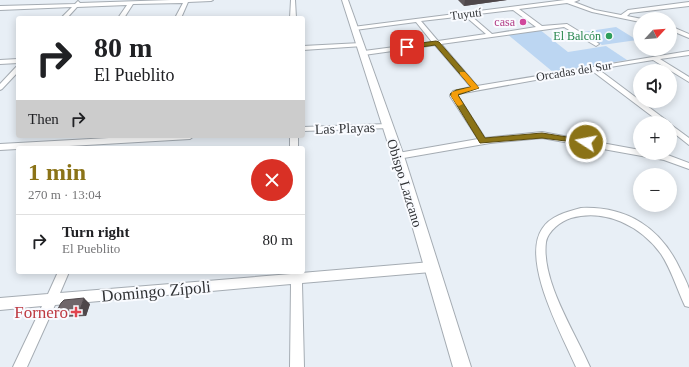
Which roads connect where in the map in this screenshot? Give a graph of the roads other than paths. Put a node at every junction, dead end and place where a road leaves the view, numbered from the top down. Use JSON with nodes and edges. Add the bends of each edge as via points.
{"nodes":[{"id":1,"x":81,"y":0,"type":"edge"},
{"id":2,"x":186,"y":0,"type":"edge"},
{"id":3,"x":211,"y":0,"type":"edge"},
{"id":4,"x":293,"y":0,"type":"edge"},
{"id":5,"x":345,"y":0,"type":"edge"},
{"id":6,"x":577,"y":0,"type":"edge"},
{"id":7,"x":568,"y":1,"type":"junction"},
{"id":8,"x":131,"y":3,"type":"junction"},
{"id":9,"x":689,"y":4,"type":"edge"},
{"id":10,"x":76,"y":5,"type":"junction"},
{"id":11,"x":0,"y":8,"type":"edge"},
{"id":12,"x":514,"y":8,"type":"junction"},
{"id":13,"x":466,"y":14,"type":"junction"},
{"id":14,"x":66,"y":16,"type":"edge"},
{"id":15,"x":122,"y":16,"type":"edge"},
{"id":16,"x":179,"y":16,"type":"edge"},
{"id":17,"x":293,"y":16,"type":"edge"},
{"id":18,"x":622,"y":17,"type":"junction"},
{"id":19,"x":633,"y":19,"type":"edge"},
{"id":20,"x":417,"y":20,"type":"junction"},
{"id":21,"x":355,"y":28,"type":"junction"},
{"id":22,"x":542,"y":29,"type":"junction"},
{"id":23,"x":677,"y":31,"type":"edge"},
{"id":24,"x":491,"y":36,"type":"junction"},
{"id":25,"x":689,"y":36,"type":"edge"},
{"id":26,"x":436,"y":43,"type":"junction"},
{"id":27,"x":596,"y":44,"type":"dead end"},
{"id":28,"x":305,"y":48,"type":"edge"},
{"id":29,"x":362,"y":49,"type":"junction"},
{"id":30,"x":689,"y":53,"type":"edge"},
{"id":31,"x":653,"y":58,"type":"junction"},
{"id":32,"x":0,"y":62,"type":"edge"},
{"id":33,"x":16,"y":62,"type":"edge"},
{"id":34,"x":592,"y":68,"type":"junction"},
{"id":35,"x":16,"y":70,"type":"edge"},
{"id":36,"x":689,"y":80,"type":"edge"},
{"id":37,"x":0,"y":88,"type":"edge"},
{"id":38,"x":475,"y":88,"type":"junction"},
{"id":39,"x":657,"y":116,"type":"edge"},
{"id":40,"x":387,"y":126,"type":"junction"},
{"id":41,"x":305,"y":129,"type":"edge"},
{"id":42,"x":677,"y":132,"type":"edge"},
{"id":43,"x":163,"y":138,"type":"edge"},
{"id":44,"x":122,"y":141,"type":"edge"},
{"id":45,"x":483,"y":141,"type":"junction"},
{"id":46,"x":689,"y":142,"type":"edge"},
{"id":47,"x":16,"y":146,"type":"edge"},
{"id":48,"x":20,"y":146,"type":"edge"},
{"id":49,"x":0,"y":147,"type":"edge"},
{"id":50,"x":633,"y":152,"type":"edge"},
{"id":51,"x":398,"y":156,"type":"junction"},
{"id":52,"x":673,"y":160,"type":"edge"},
{"id":53,"x":689,"y":166,"type":"edge"},
{"id":54,"x":431,"y":267,"type":"junction"},
{"id":55,"x":63,"y":274,"type":"edge"},
{"id":56,"x":296,"y":276,"type":"edge"},
{"id":57,"x":51,"y":300,"type":"junction"},
{"id":58,"x":689,"y":302,"type":"edge"},
{"id":59,"x":0,"y":304,"type":"edge"},
{"id":60,"x":20,"y":367,"type":"edge"},
{"id":61,"x":297,"y":367,"type":"edge"},
{"id":62,"x":462,"y":367,"type":"edge"},
{"id":63,"x":582,"y":367,"type":"edge"}],
"edges":[{"from":1,"to":10,"type":"street"},
{"from":2,"to":3,"type":"street"},
{"from":2,"to":8,"type":"street"},
{"from":2,"to":16,"type":"street"},
{"from":4,"to":17,"type":"street"},
{"from":5,"to":21,"type":"main road","name":"Obispo Lazcano"},
{"from":6,"to":7,"type":"street","name":"Tuyutí"},
{"from":7,"to":12,"type":"street","name":"Tuyutí"},
{"from":7,"to":18,"type":"street","via":[[594,11]]},
{"from":8,"to":10,"type":"street"},
{"from":8,"to":15,"type":"street"},
{"from":9,"to":18,"type":"street","via":[[628,12]]},
{"from":10,"to":11,"type":"street"},
{"from":10,"to":14,"type":"street"},
{"from":12,"to":13,"type":"street","name":"Tuyutí"},
{"from":12,"to":22,"type":"street"},
{"from":13,"to":20,"type":"street","name":"Tuyutí"},
{"from":13,"to":24,"type":"street"},
{"from":18,"to":19,"type":"street"},
{"from":20,"to":21,"type":"street","name":"Tuyutí"},
{"from":20,"to":26,"type":"street"},
{"from":21,"to":29,"type":"main road","name":"Obispo Lazcano"},
{"from":22,"to":24,"type":"street"},
{"from":22,"to":27,"type":"street","via":[[569,26]]},
{"from":23,"to":25,"type":"street"},
{"from":24,"to":26,"type":"street"},
{"from":26,"to":29,"type":"street"},
{"from":26,"to":38,"type":"street"},
{"from":28,"to":29,"type":"street"},
{"from":29,"to":40,"type":"main road","name":"Obispo Lazcano"},
{"from":30,"to":31,"type":"street","name":"Orcadas del Sur"},
{"from":31,"to":34,"type":"street","name":"Orcadas del Sur"},
{"from":31,"to":36,"type":"street"},
{"from":32,"to":33,"type":"street"},
{"from":34,"to":38,"type":"street","name":"Orcadas del Sur"},
{"from":34,"to":39,"type":"street"},
{"from":35,"to":37,"type":"street"},
{"from":38,"to":45,"type":"street","name":"Orcadas del Sur","via":[[458,91],[454,96]]},
{"from":40,"to":41,"type":"street","name":"Las Playas"},
{"from":40,"to":51,"type":"main road","name":"Obispo Lazcano"},
{"from":42,"to":46,"type":"street"},
{"from":43,"to":44,"type":"street"},
{"from":44,"to":48,"type":"street"},
{"from":45,"to":50,"type":"street","via":[[549,136]]},
{"from":45,"to":51,"type":"street"},
{"from":47,"to":49,"type":"street"},
{"from":51,"to":54,"type":"main road","name":"Obispo Lazcano"},
{"from":52,"to":53,"type":"street"},
{"from":54,"to":56,"type":"street","name":"Domingo Zípoli"},
{"from":54,"to":62,"type":"main road","name":"Obispo Lazcano"},
{"from":55,"to":57,"type":"street"},
{"from":56,"to":57,"type":"street","name":"Domingo Zípoli"},
{"from":56,"to":61,"type":"street"},
{"from":57,"to":59,"type":"street","name":"Domingo Zípoli"},
{"from":57,"to":60,"type":"street"},
{"from":58,"to":63,"type":"street","via":[[664,250],[656,239],[638,226],[615,215],[595,211],[578,212],[560,218],[543,235],[540,262],[544,279]]}]}
